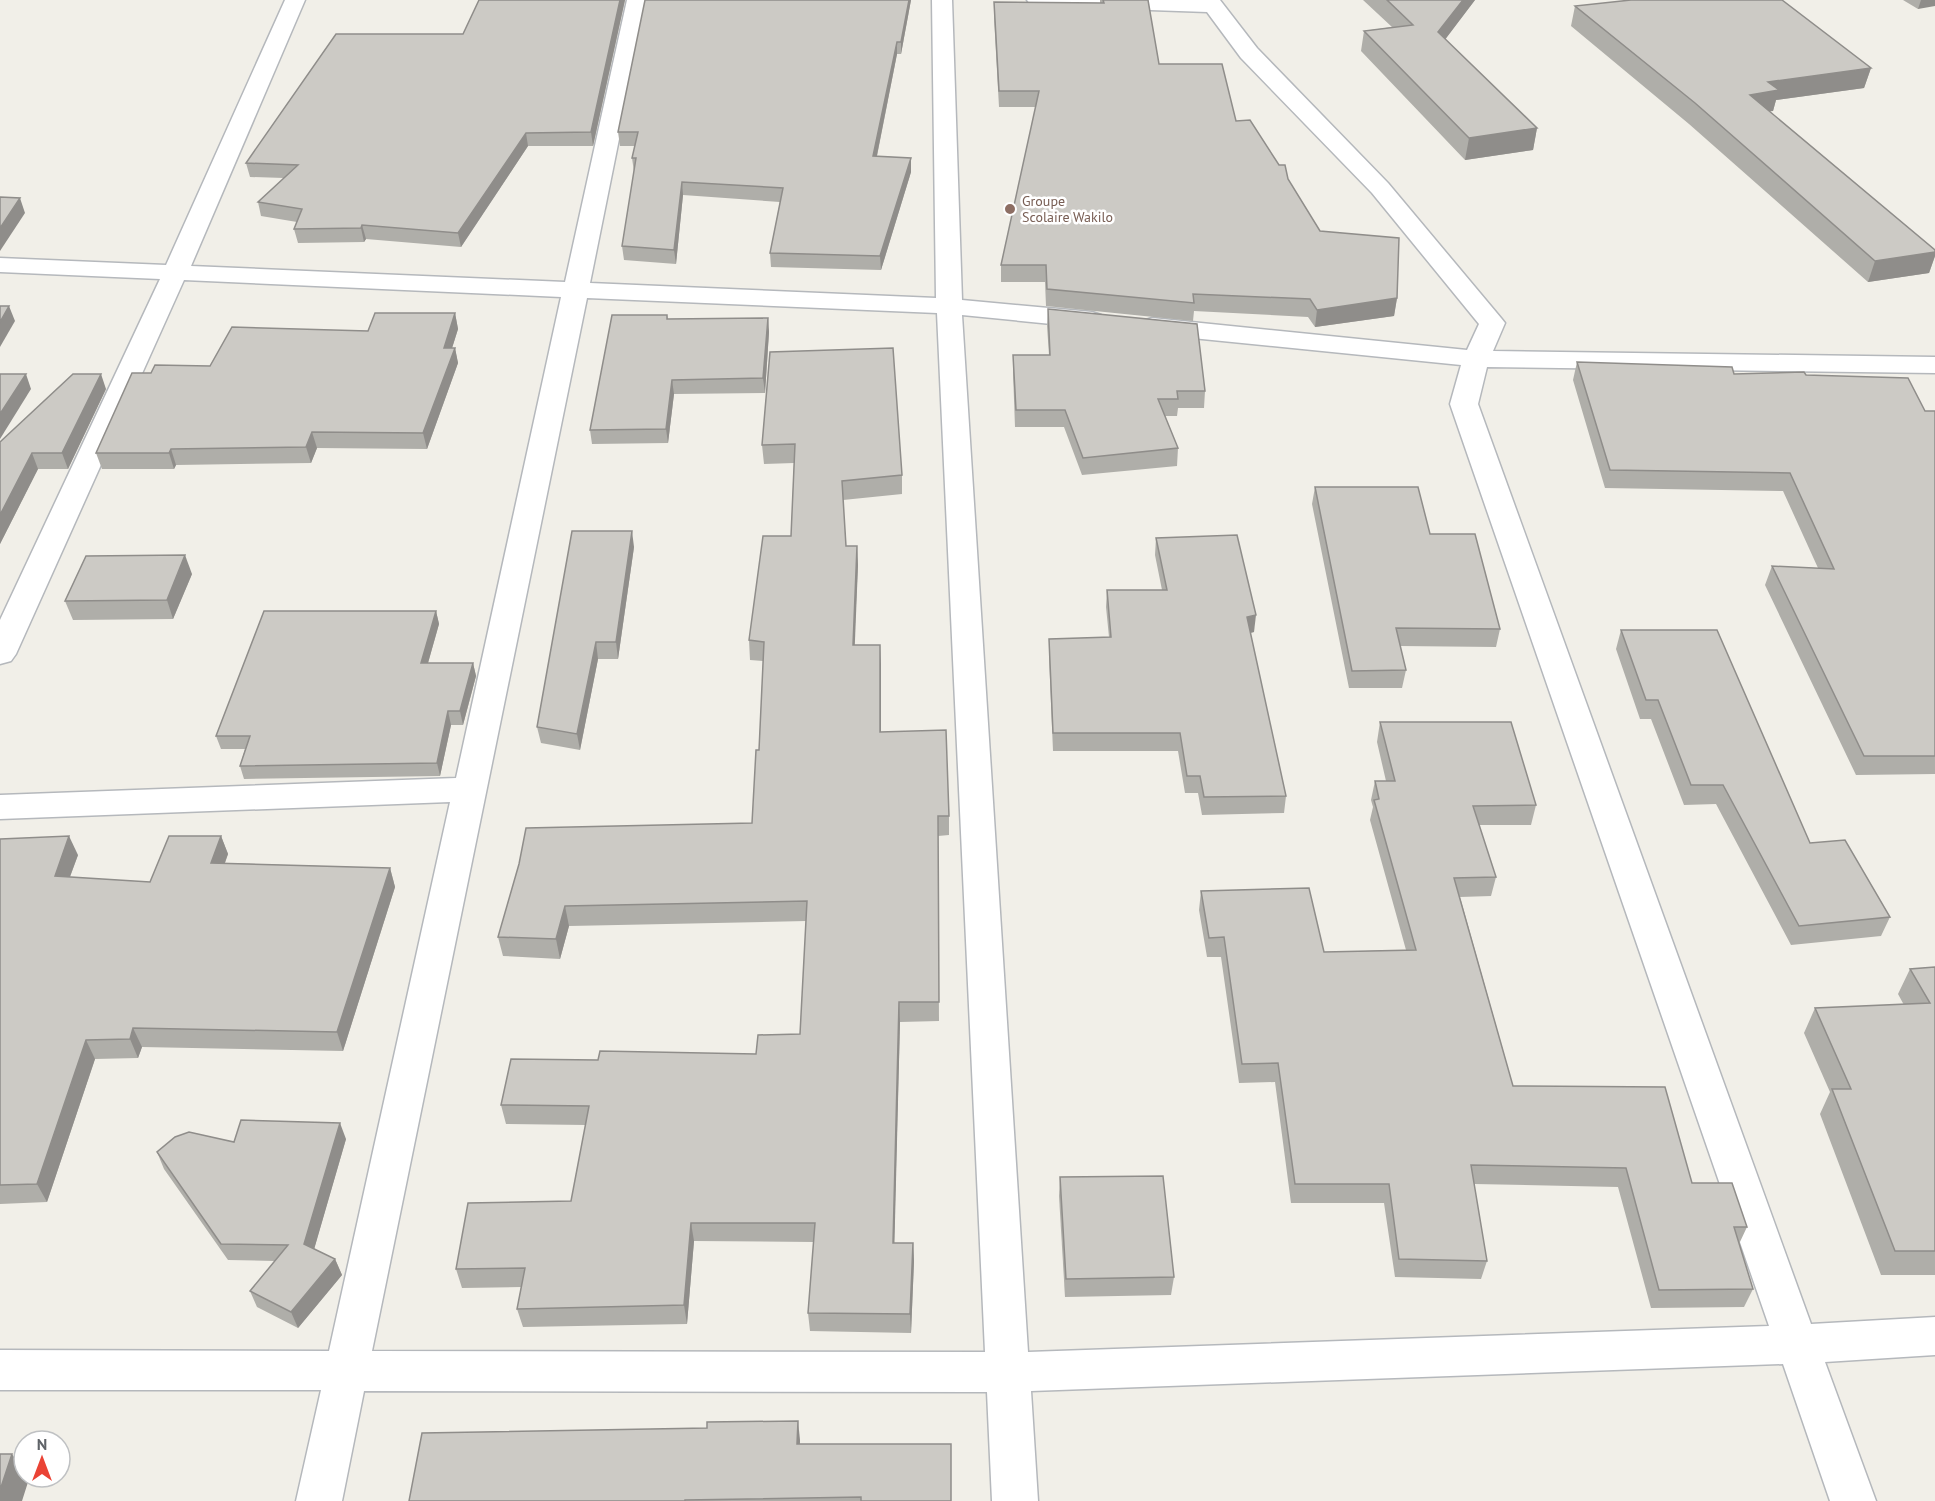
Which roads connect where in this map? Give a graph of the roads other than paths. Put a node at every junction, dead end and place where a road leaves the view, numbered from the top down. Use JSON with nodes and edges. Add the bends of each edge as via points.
{"nodes":[{"id":1,"x":295,"y":0,"type":"edge"},
{"id":2,"x":637,"y":0,"type":"edge"},
{"id":3,"x":942,"y":0,"type":"edge"},
{"id":4,"x":1037,"y":0,"type":"edge"},
{"id":5,"x":1211,"y":3,"type":"edge"},
{"id":6,"x":0,"y":265,"type":"edge"},
{"id":7,"x":175,"y":273,"type":"junction"},
{"id":8,"x":577,"y":291,"type":"junction"},
{"id":9,"x":949,"y":306,"type":"junction"},
{"id":10,"x":1476,"y":359,"type":"junction"},
{"id":11,"x":1935,"y":364,"type":"edge"},
{"id":12,"x":0,"y":654,"type":"edge"},
{"id":13,"x":470,"y":789,"type":"junction"},
{"id":14,"x":0,"y":807,"type":"edge"},
{"id":15,"x":1935,"y":1336,"type":"edge"},
{"id":16,"x":1798,"y":1344,"type":"junction"},
{"id":17,"x":0,"y":1371,"type":"edge"},
{"id":18,"x":344,"y":1372,"type":"junction"},
{"id":19,"x":1010,"y":1372,"type":"junction"},
{"id":20,"x":319,"y":1501,"type":"edge"},
{"id":21,"x":1015,"y":1501,"type":"edge"},
{"id":22,"x":1853,"y":1501,"type":"edge"}],
"edges":[{"from":1,"to":7,"type":"street"},
{"from":2,"to":8,"type":"street"},
{"from":3,"to":9,"type":"street"},
{"from":4,"to":5,"type":"street"},
{"from":5,"to":10,"type":"street","via":[[1249,53],[1380,188],[1492,324]]},
{"from":6,"to":7,"type":"street"},
{"from":7,"to":8,"type":"street"},
{"from":7,"to":12,"type":"street"},
{"from":8,"to":9,"type":"street"},
{"from":8,"to":13,"type":"street"},
{"from":9,"to":10,"type":"street"},
{"from":9,"to":19,"type":"street"},
{"from":10,"to":11,"type":"street"},
{"from":10,"to":16,"type":"street","via":[[1464,404]]},
{"from":13,"to":14,"type":"street"},
{"from":13,"to":18,"type":"street"},
{"from":15,"to":16,"type":"street"},
{"from":16,"to":19,"type":"street"},
{"from":16,"to":22,"type":"street"},
{"from":17,"to":18,"type":"street"},
{"from":18,"to":19,"type":"street"},
{"from":18,"to":20,"type":"street"},
{"from":19,"to":21,"type":"street"}]}
